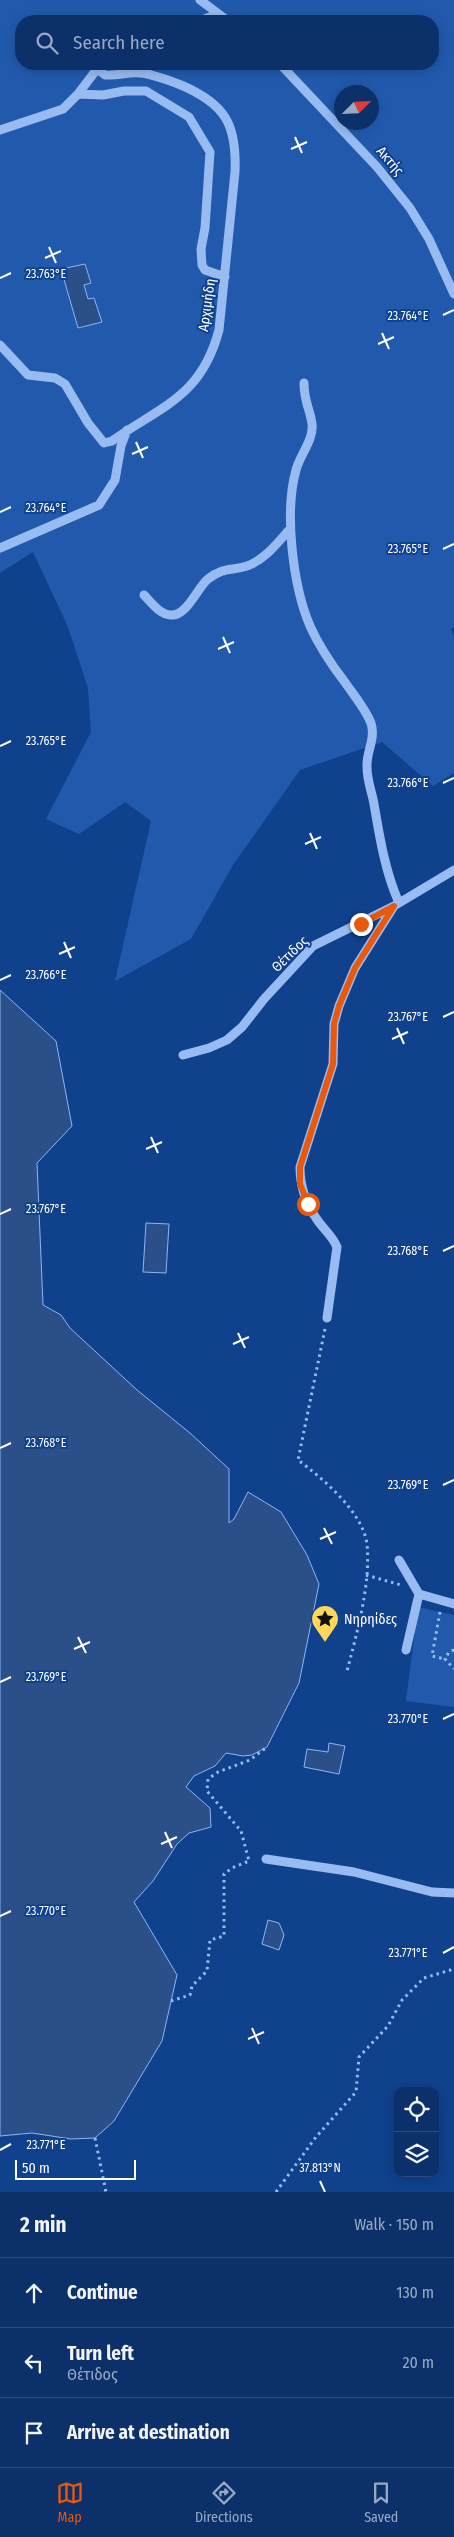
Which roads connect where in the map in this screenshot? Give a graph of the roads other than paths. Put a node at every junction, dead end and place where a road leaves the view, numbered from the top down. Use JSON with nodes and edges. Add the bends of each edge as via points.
{"nodes":[{"id":1,"x":200,"y":0,"type":"edge"},
{"id":2,"x":218,"y":14,"type":"edge"},
{"id":3,"x":93,"y":70,"type":"edge"},
{"id":4,"x":100,"y":70,"type":"edge"},
{"id":5,"x":286,"y":70,"type":"edge"},
{"id":6,"x":78,"y":94,"type":"junction"},
{"id":7,"x":0,"y":130,"type":"edge"},
{"id":8,"x":225,"y":277,"type":"junction"},
{"id":9,"x":454,"y":294,"type":"edge"},
{"id":10,"x":0,"y":345,"type":"edge"},
{"id":11,"x":304,"y":383,"type":"dead end"},
{"id":12,"x":127,"y":430,"type":"junction"},
{"id":13,"x":290,"y":529,"type":"junction"},
{"id":14,"x":0,"y":548,"type":"edge"},
{"id":15,"x":144,"y":595,"type":"dead end"},
{"id":16,"x":454,"y":870,"type":"edge"},
{"id":17,"x":396,"y":905,"type":"junction"},
{"id":18,"x":183,"y":1055,"type":"dead end"},
{"id":19,"x":327,"y":1318,"type":"road end"},
{"id":20,"x":399,"y":1560,"type":"dead end"},
{"id":21,"x":419,"y":1594,"type":"junction"},
{"id":22,"x":454,"y":1604,"type":"edge"},
{"id":23,"x":406,"y":1650,"type":"dead end"},
{"id":24,"x":266,"y":1859,"type":"dead end"},
{"id":25,"x":454,"y":1893,"type":"edge"}],
"edges":[{"from":1,"to":2,"type":"street"},
{"from":3,"to":6,"type":"street"},
{"from":4,"to":8,"type":"street","name":"Αρχιμήδη","via":[[105,75],[141,73],[172,81],[210,99],[222,113],[233,135],[236,151]]},
{"from":5,"to":9,"type":"street","name":"Ακτής","via":[[377,167],[410,208],[429,239]]},
{"from":6,"to":7,"type":"street","via":[[63,109]]},
{"from":6,"to":8,"type":"street","via":[[103,96],[146,91],[189,117],[210,152],[202,265],[205,270]]},
{"from":8,"to":12,"type":"street","name":"Αρχιμήδη","via":[[219,330],[212,355],[203,371],[177,399]]},
{"from":10,"to":12,"type":"street","name":"Αρχιμήδη","via":[[28,375],[55,378],[66,384],[88,423],[104,443]]},
{"from":11,"to":13,"type":"street","via":[[304,399],[313,424],[296,469]]},
{"from":12,"to":14,"type":"street","via":[[115,480],[98,505]]},
{"from":13,"to":15,"type":"street","via":[[255,562],[221,570],[206,580],[181,612],[172,616],[162,613]]},
{"from":13,"to":17,"type":"street","via":[[296,580],[308,622],[322,650],[371,723],[372,741],[366,764],[368,784]]},
{"from":16,"to":17,"type":"street","name":"Θέτιδος"},
{"from":17,"to":18,"type":"street","name":"Θέτιδος","via":[[313,946],[227,1040]]},
{"from":17,"to":19,"type":"street","via":[[355,968],[339,1006],[334,1024],[333,1064],[300,1167],[300,1184],[308,1204],[337,1246]]},
{"from":20,"to":21,"type":"street"},
{"from":21,"to":22,"type":"street"},
{"from":21,"to":23,"type":"street"},
{"from":24,"to":25,"type":"street","via":[[354,1872],[432,1892]]}]}
